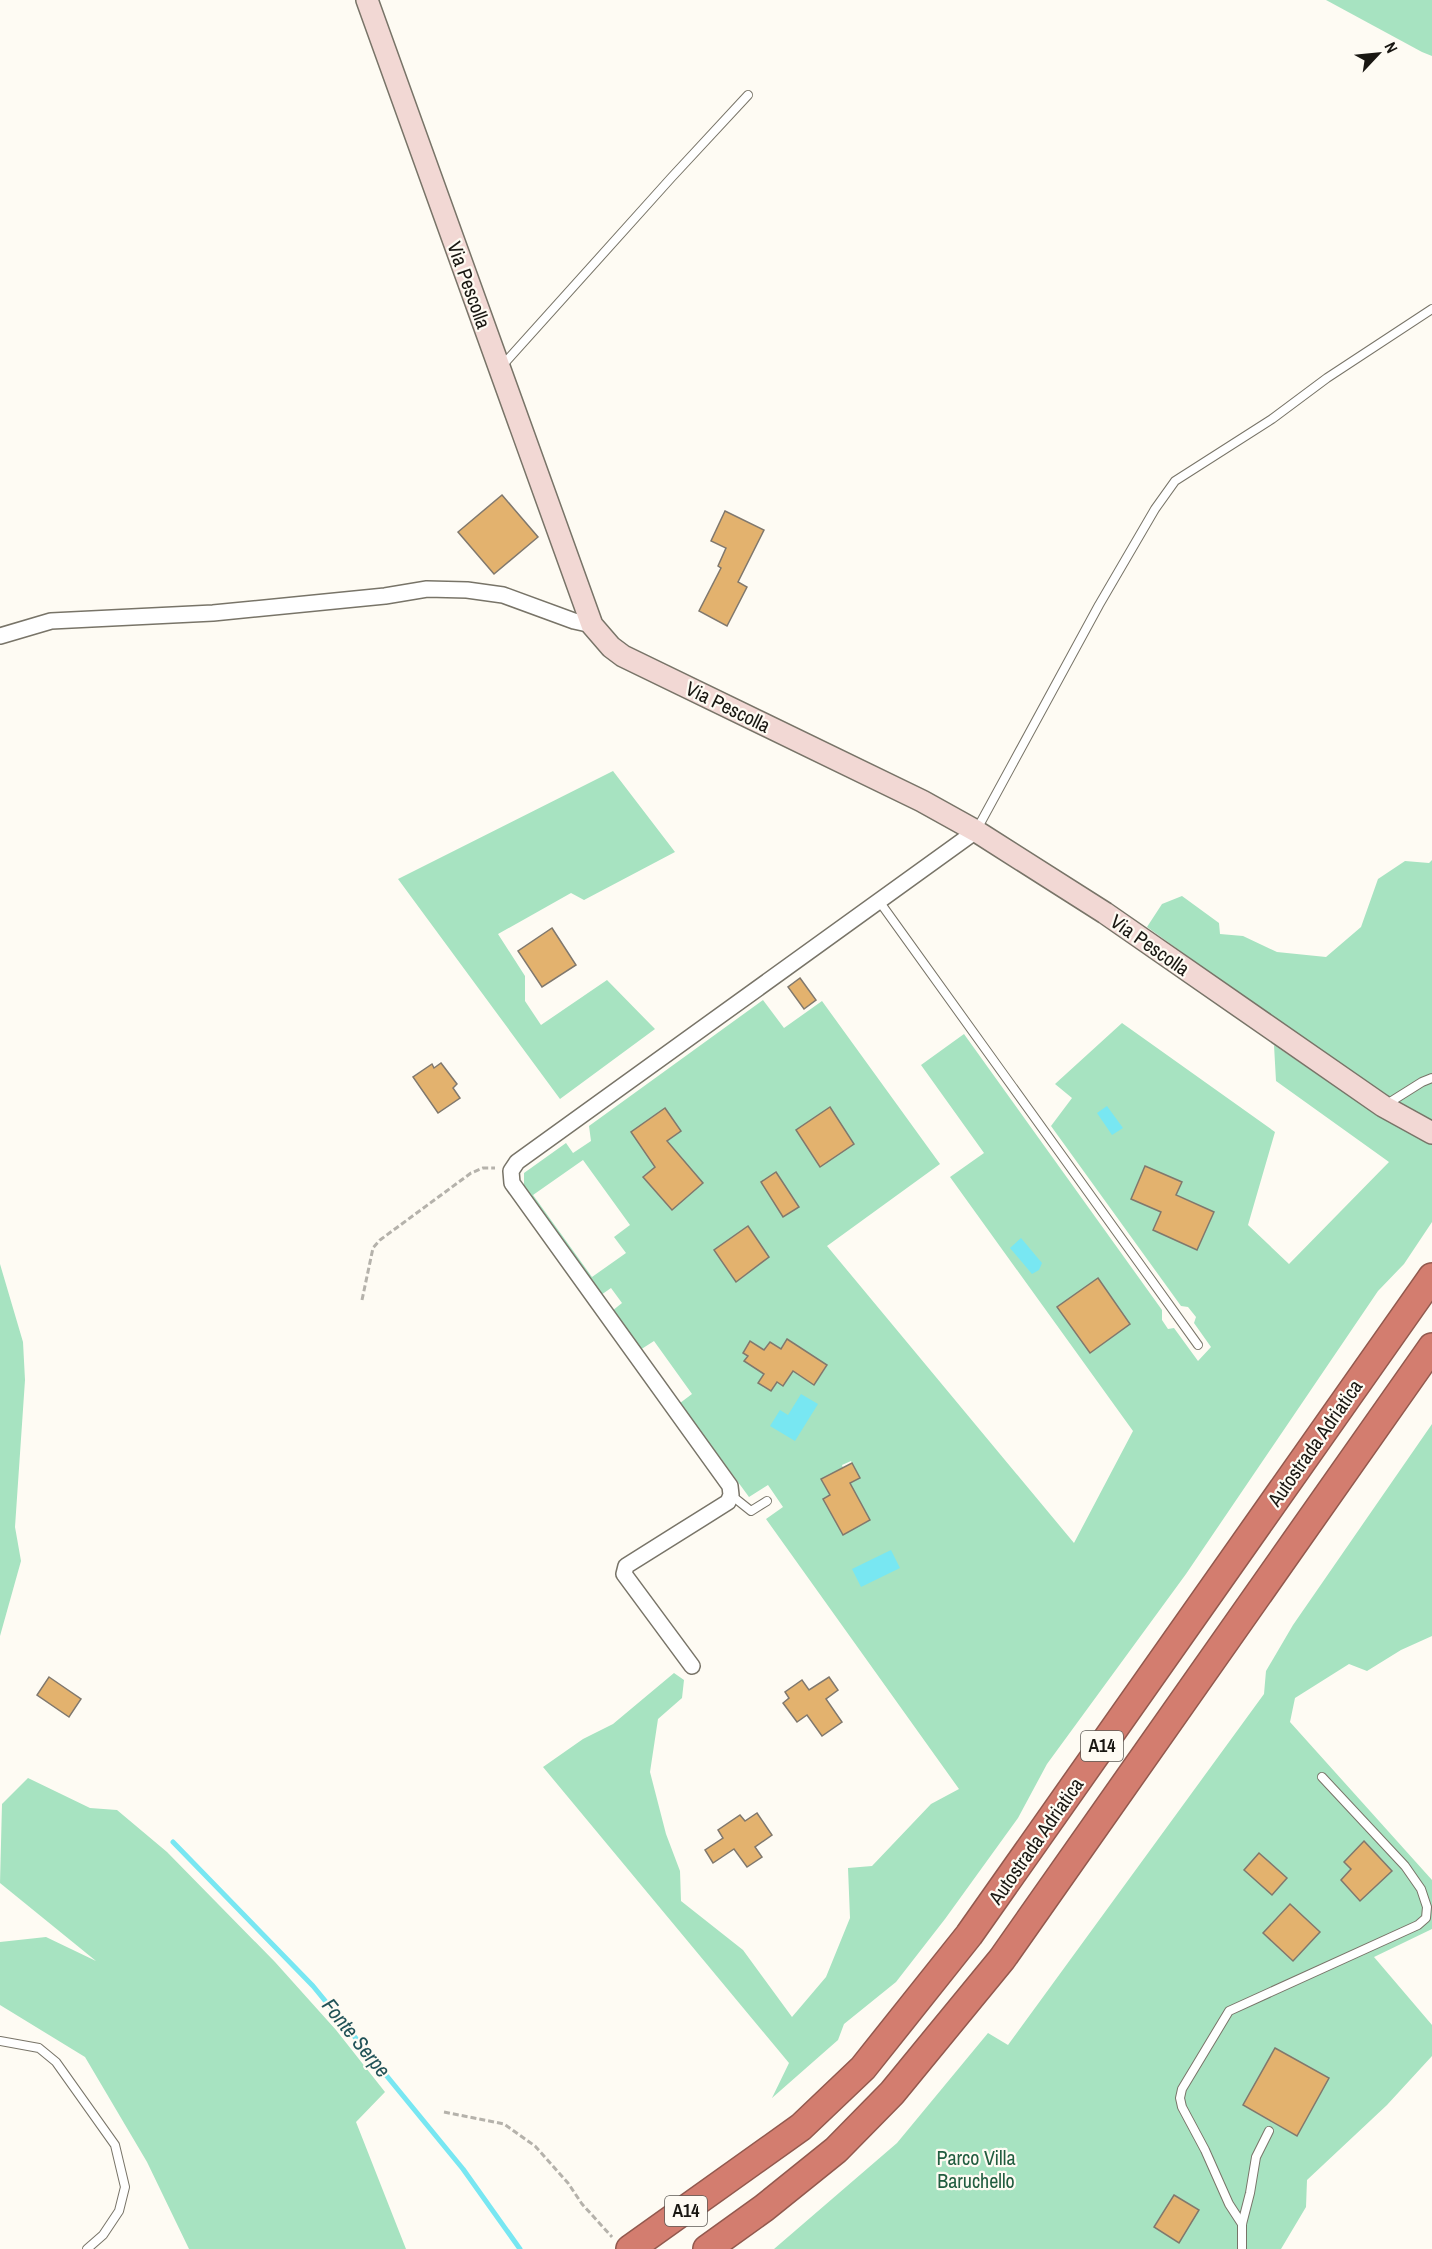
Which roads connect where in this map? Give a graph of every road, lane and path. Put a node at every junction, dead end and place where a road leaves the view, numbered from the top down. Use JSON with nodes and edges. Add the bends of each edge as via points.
{"nodes":[{"id":1,"x":367,"y":0,"type":"edge"},
{"id":2,"x":748,"y":95,"type":"dead end"},
{"id":3,"x":1432,"y":309,"type":"edge"},
{"id":4,"x":499,"y":369,"type":"junction"},
{"id":5,"x":592,"y":625,"type":"junction"},
{"id":6,"x":0,"y":636,"type":"edge"},
{"id":7,"x":976,"y":831,"type":"junction"},
{"id":8,"x":879,"y":901,"type":"junction"},
{"id":9,"x":1432,"y":1078,"type":"edge"},
{"id":10,"x":1383,"y":1106,"type":"junction"},
{"id":11,"x":1432,"y":1133,"type":"edge"},
{"id":12,"x":511,"y":1172,"type":"junction"},
{"id":13,"x":1429,"y":1282,"type":"edge"},
{"id":14,"x":362,"y":1300,"type":"dead end"},
{"id":15,"x":1198,"y":1345,"type":"dead end"},
{"id":16,"x":1432,"y":1347,"type":"edge"},
{"id":17,"x":731,"y":1495,"type":"junction"},
{"id":18,"x":767,"y":1501,"type":"dead end"},
{"id":19,"x":692,"y":1666,"type":"dead end"},
{"id":20,"x":1322,"y":1777,"type":"dead end"},
{"id":21,"x":0,"y":2041,"type":"edge"},
{"id":22,"x":444,"y":2112,"type":"dead end"},
{"id":23,"x":1269,"y":2131,"type":"dead end"},
{"id":24,"x":1242,"y":2224,"type":"junction"},
{"id":25,"x":605,"y":2228,"type":"dead end"},
{"id":26,"x":87,"y":2249,"type":"edge"},
{"id":27,"x":630,"y":2249,"type":"edge"},
{"id":28,"x":707,"y":2249,"type":"edge"},
{"id":29,"x":1242,"y":2249,"type":"edge"}],
"edges":[{"from":1,"to":4,"type":"street","name":"Via Pescolla"},
{"from":2,"to":4,"type":"lane"},
{"from":3,"to":7,"type":"lane","via":[[1174,481],[1098,605]]},
{"from":4,"to":5,"type":"street","name":"Via Pescolla"},
{"from":5,"to":6,"type":"street","via":[[503,595],[427,589],[213,613],[51,621]]},
{"from":5,"to":7,"type":"street","name":"Via Pescolla","via":[[623,656]]},
{"from":7,"to":8,"type":"street"},
{"from":7,"to":10,"type":"street","name":"Via Pescolla","via":[[1105,913]]},
{"from":8,"to":12,"type":"street","via":[[517,1162]]},
{"from":8,"to":15,"type":"lane"},
{"from":9,"to":10,"type":"lane"},
{"from":10,"to":11,"type":"street","name":"Via Pescolla"},
{"from":12,"to":14,"type":"path","via":[[483,1168],[471,1173],[380,1239],[373,1248]]},
{"from":12,"to":17,"type":"street","via":[[512,1183],[730,1486]]},
{"from":13,"to":27,"type":"highway","name":"Autostrada Adriatica","number":"A14","via":[[969,1935],[863,2068],[801,2127]]},
{"from":16,"to":28,"type":"highway","name":"Autostrada Adriatica","number":"A14","via":[[1002,1959],[892,2093],[836,2150]]},
{"from":17,"to":18,"type":"lane","via":[[751,1511]]},
{"from":17,"to":19,"type":"street","via":[[728,1502],[626,1566],[624,1574]]},
{"from":20,"to":24,"type":"lane","via":[[1405,1866],[1421,1889],[1426,1918],[1229,2011],[1182,2089],[1182,2107]]},
{"from":21,"to":26,"type":"lane","via":[[39,2048],[56,2062],[115,2145],[125,2187],[119,2211],[103,2235]]},
{"from":22,"to":25,"type":"path","via":[[504,2124],[535,2146]]},
{"from":23,"to":24,"type":"lane","via":[[1256,2157]]},
{"from":24,"to":29,"type":"lane"}]}
